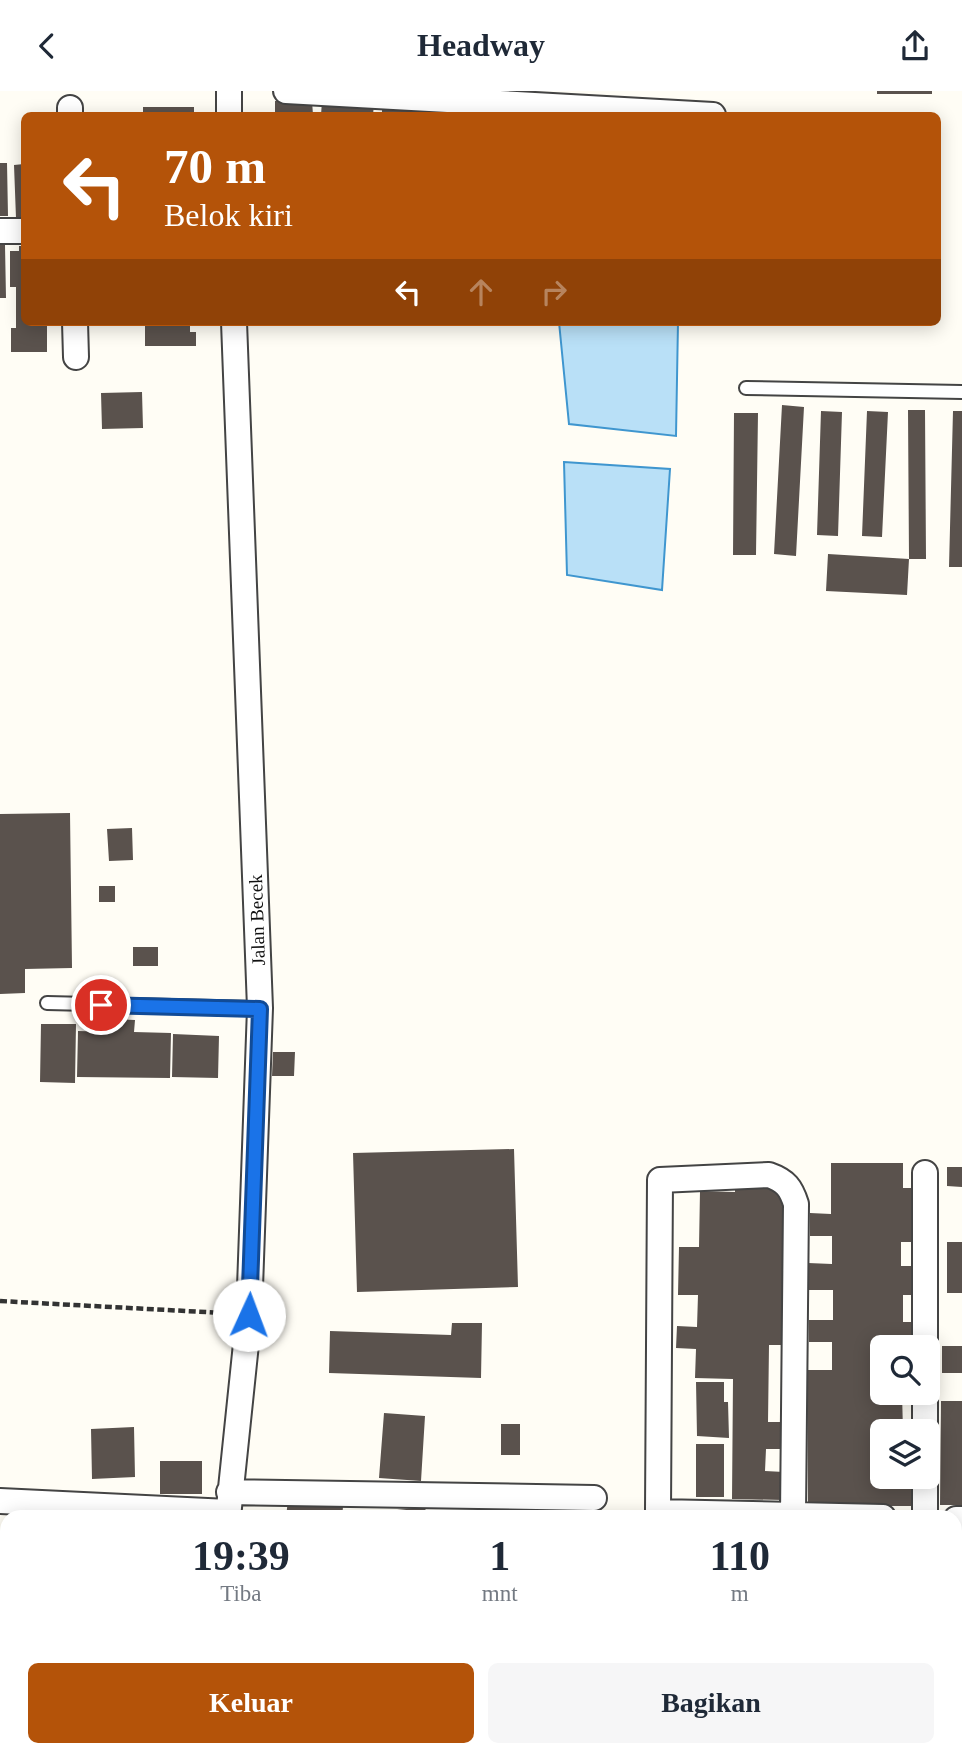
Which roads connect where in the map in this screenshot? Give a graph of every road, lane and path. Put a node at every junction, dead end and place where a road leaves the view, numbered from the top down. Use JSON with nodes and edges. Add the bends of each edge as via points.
{"nodes":[{"id":1,"x":229,"y":91,"type":"edge"},
{"id":2,"x":286,"y":91,"type":"edge"},
{"id":3,"x":664,"y":101,"type":"edge"},
{"id":4,"x":229,"y":112,"type":"edge"},
{"id":5,"x":702,"y":112,"type":"edge"},
{"id":6,"x":0,"y":231,"type":"edge"},
{"id":7,"x":21,"y":231,"type":"edge"},
{"id":8,"x":75,"y":326,"type":"edge"},
{"id":9,"x":234,"y":326,"type":"edge"},
{"id":10,"x":76,"y":357,"type":"dead end"},
{"id":11,"x":746,"y":388,"type":"dead end"},
{"id":12,"x":962,"y":392,"type":"edge"},
{"id":13,"x":47,"y":1003,"type":"dead end"},
{"id":14,"x":260,"y":1009,"type":"junction"},
{"id":15,"x":925,"y":1173,"type":"dead end"},
{"id":16,"x":0,"y":1301,"type":"edge"},
{"id":17,"x":249,"y":1315,"type":"junction"},
{"id":18,"x":925,"y":1335,"type":"edge"},
{"id":19,"x":925,"y":1489,"type":"edge"},
{"id":20,"x":594,"y":1498,"type":"dead end"},
{"id":21,"x":0,"y":1501,"type":"edge"},
{"id":22,"x":228,"y":1507,"type":"edge"},
{"id":23,"x":658,"y":1510,"type":"edge"},
{"id":24,"x":793,"y":1510,"type":"edge"},
{"id":25,"x":925,"y":1510,"type":"edge"}],
"edges":[{"from":1,"to":4,"type":"street"},
{"from":2,"to":3,"type":"street"},
{"from":3,"to":5,"type":"street"},
{"from":6,"to":7,"type":"street"},
{"from":8,"to":10,"type":"street"},
{"from":9,"to":14,"type":"street","name":"Jalan Becek"},
{"from":11,"to":12,"type":"lane"},
{"from":13,"to":14,"type":"lane"},
{"from":14,"to":17,"type":"street","name":"Jalan Becek"},
{"from":15,"to":18,"type":"street"},
{"from":16,"to":17,"type":"path"},
{"from":17,"to":22,"type":"street","name":"Jalan Becek"},
{"from":19,"to":25,"type":"street"},
{"from":20,"to":22,"type":"street"},
{"from":21,"to":22,"type":"street"},
{"from":23,"to":24,"type":"street","via":[[660,1180],[769,1175],[784,1181],[796,1204]]}]}
